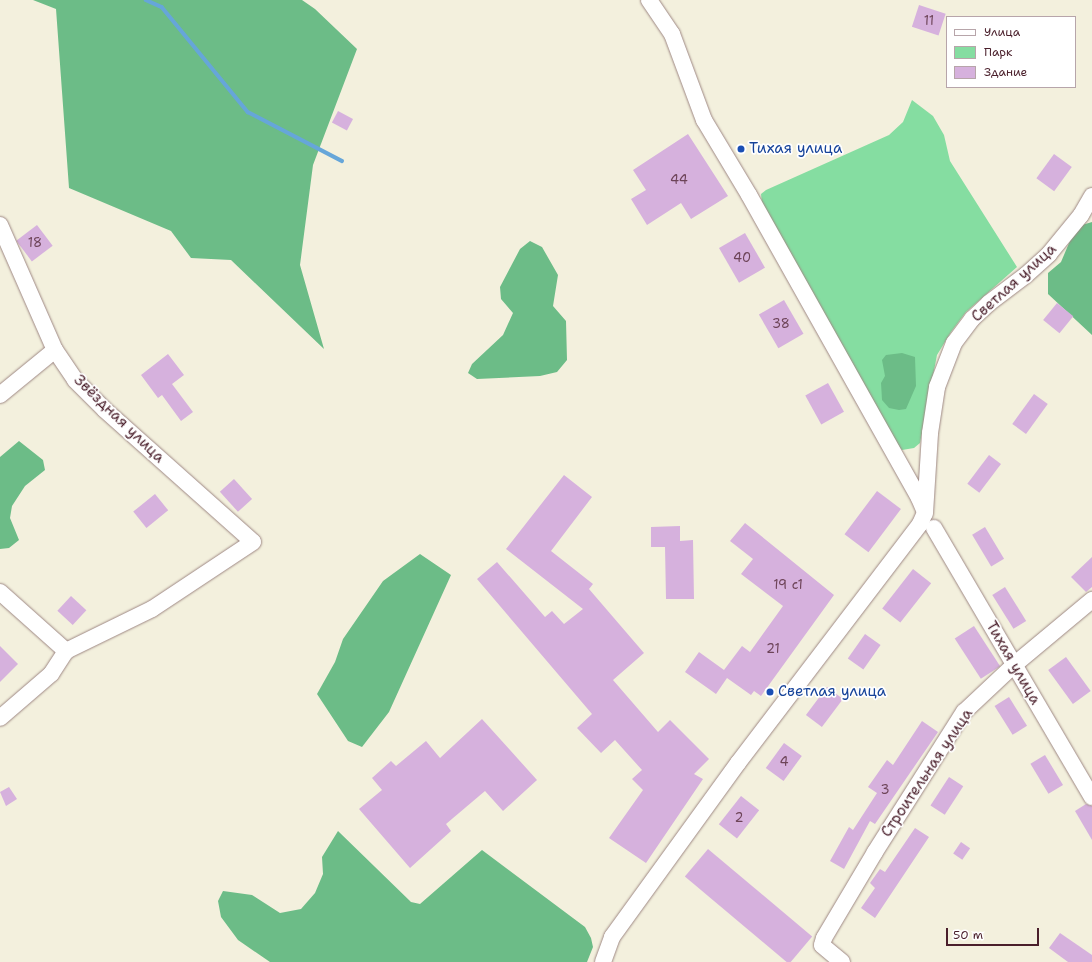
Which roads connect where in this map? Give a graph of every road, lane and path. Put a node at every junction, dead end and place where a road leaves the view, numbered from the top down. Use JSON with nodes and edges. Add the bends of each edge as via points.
{"nodes":[{"id":1,"x":649,"y":0,"type":"edge"},
{"id":2,"x":1092,"y":196,"type":"edge"},
{"id":3,"x":0,"y":225,"type":"edge"},
{"id":4,"x":55,"y":350,"type":"junction"},
{"id":5,"x":0,"y":395,"type":"edge"},
{"id":6,"x":925,"y":513,"type":"junction"},
{"id":7,"x":934,"y":528,"type":"dead end"},
{"id":8,"x":0,"y":592,"type":"edge"},
{"id":9,"x":1092,"y":600,"type":"edge"},
{"id":10,"x":66,"y":651,"type":"junction"},
{"id":11,"x":1014,"y":665,"type":"junction"},
{"id":12,"x":0,"y":718,"type":"edge"},
{"id":13,"x":1092,"y":797,"type":"edge"},
{"id":14,"x":612,"y":937,"type":"junction"},
{"id":15,"x":596,"y":962,"type":"edge"},
{"id":16,"x":603,"y":962,"type":"edge"},
{"id":17,"x":842,"y":962,"type":"edge"}],
"edges":[{"from":1,"to":6,"type":"street","via":[[672,34],[704,120],[919,498]]},
{"from":2,"to":6,"type":"street","name":"Светлая улица","via":[[1081,215],[1049,254],[989,303],[972,319],[954,343],[937,387],[930,433]]},
{"from":3,"to":4,"type":"street","name":"Звёздная улица"},
{"from":4,"to":5,"type":"street"},
{"from":4,"to":10,"type":"street","name":"Звёздная улица","via":[[75,380],[105,410],[253,542],[152,609]]},
{"from":6,"to":14,"type":"street","name":"Светлая улица","via":[[914,535],[779,708]]},
{"from":7,"to":11,"type":"street","name":"Тихая улица"},
{"from":8,"to":10,"type":"street"},
{"from":9,"to":11,"type":"street","name":"Строительная улица"},
{"from":10,"to":12,"type":"street","via":[[51,674]]},
{"from":11,"to":13,"type":"street","name":"Тихая улица"},
{"from":11,"to":17,"type":"street","name":"Строительная улица","via":[[964,712],[824,938],[822,945]]},
{"from":14,"to":15,"type":"street"},
{"from":14,"to":16,"type":"street","name":"Светлая улица"}]}
